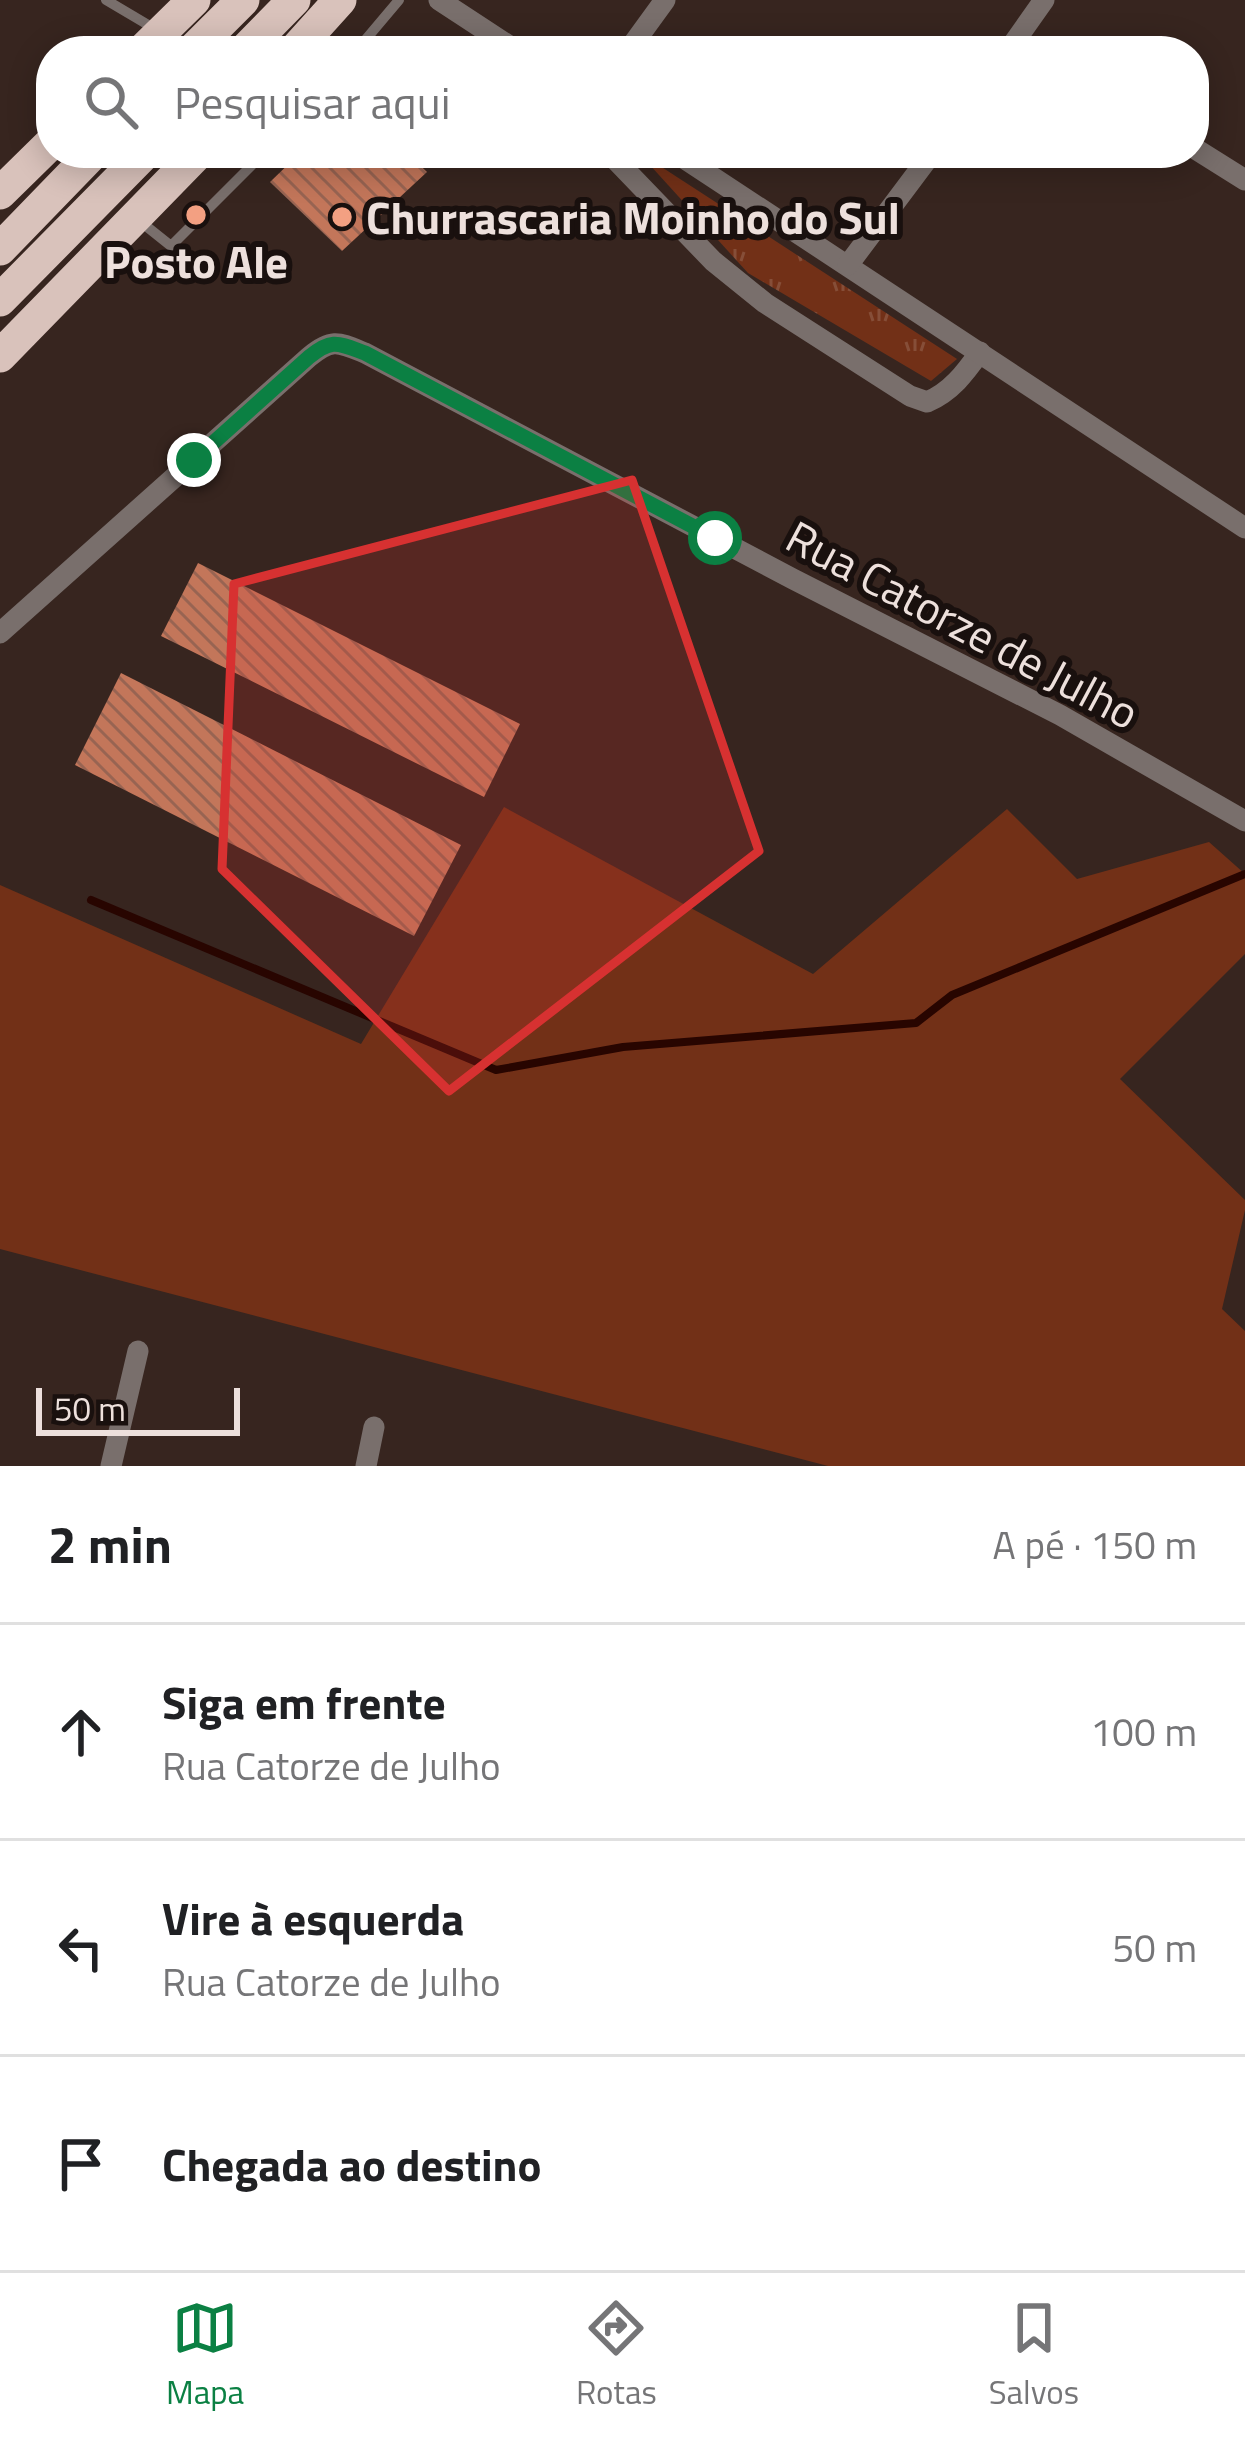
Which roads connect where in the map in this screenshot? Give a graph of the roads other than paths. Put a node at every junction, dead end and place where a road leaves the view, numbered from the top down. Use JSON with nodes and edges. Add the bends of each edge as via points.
{"nodes":[{"id":1,"x":106,"y":0,"type":"edge"},
{"id":2,"x":194,"y":0,"type":"edge"},
{"id":3,"x":243,"y":0,"type":"edge"},
{"id":4,"x":294,"y":0,"type":"edge"},
{"id":5,"x":340,"y":0,"type":"edge"},
{"id":6,"x":399,"y":0,"type":"edge"},
{"id":7,"x":439,"y":0,"type":"edge"},
{"id":8,"x":665,"y":0,"type":"edge"},
{"id":9,"x":1045,"y":0,"type":"edge"},
{"id":10,"x":145,"y":36,"type":"edge"},
{"id":11,"x":158,"y":36,"type":"edge"},
{"id":12,"x":207,"y":36,"type":"edge"},
{"id":13,"x":259,"y":36,"type":"edge"},
{"id":14,"x":308,"y":36,"type":"edge"},
{"id":15,"x":369,"y":36,"type":"edge"},
{"id":16,"x":494,"y":36,"type":"edge"},
{"id":17,"x":639,"y":36,"type":"edge"},
{"id":18,"x":1027,"y":36,"type":"edge"},
{"id":19,"x":1209,"y":157,"type":"edge"},
{"id":20,"x":36,"y":158,"type":"edge"},
{"id":21,"x":78,"y":168,"type":"edge"},
{"id":22,"x":130,"y":168,"type":"edge"},
{"id":23,"x":184,"y":168,"type":"edge"},
{"id":24,"x":249,"y":168,"type":"edge"},
{"id":25,"x":623,"y":168,"type":"edge"},
{"id":26,"x":699,"y":168,"type":"edge"},
{"id":27,"x":921,"y":168,"type":"edge"},
{"id":28,"x":1245,"y":180,"type":"edge"},
{"id":29,"x":0,"y":193,"type":"edge"},
{"id":30,"x":137,"y":218,"type":"junction"},
{"id":31,"x":0,"y":249,"type":"edge"},
{"id":32,"x":848,"y":265,"type":"junction"},
{"id":33,"x":0,"y":300,"type":"edge"},
{"id":34,"x":980,"y":352,"type":"junction"},
{"id":35,"x":0,"y":356,"type":"edge"},
{"id":36,"x":1245,"y":528,"type":"edge"},
{"id":37,"x":0,"y":633,"type":"edge"},
{"id":38,"x":1245,"y":821,"type":"edge"},
{"id":39,"x":137,"y":1351,"type":"dead end"},
{"id":40,"x":374,"y":1427,"type":"dead end"},
{"id":41,"x":112,"y":1466,"type":"edge"},
{"id":42,"x":366,"y":1466,"type":"edge"}],
"edges":[{"from":1,"to":10,"type":"lane"},
{"from":2,"to":11,"type":"highway"},
{"from":3,"to":12,"type":"highway"},
{"from":4,"to":13,"type":"highway"},
{"from":5,"to":14,"type":"highway"},
{"from":6,"to":15,"type":"lane"},
{"from":7,"to":16,"type":"street"},
{"from":8,"to":17,"type":"street"},
{"from":9,"to":18,"type":"street"},
{"from":19,"to":28,"type":"street"},
{"from":20,"to":29,"type":"highway"},
{"from":21,"to":31,"type":"highway"},
{"from":22,"to":33,"type":"highway"},
{"from":23,"to":30,"type":"highway"},
{"from":24,"to":30,"type":"lane","via":[[170,246]]},
{"from":25,"to":34,"type":"street","via":[[765,303],[910,396],[939,397]]},
{"from":26,"to":32,"type":"street"},
{"from":27,"to":32,"type":"street"},
{"from":30,"to":35,"type":"highway"},
{"from":32,"to":34,"type":"street"},
{"from":34,"to":36,"type":"street"},
{"from":37,"to":38,"type":"street","name":"Rua Catorze de Julho","via":[[324,344],[339,343],[1060,715]]},
{"from":39,"to":41,"type":"street"},
{"from":40,"to":42,"type":"street"}]}
